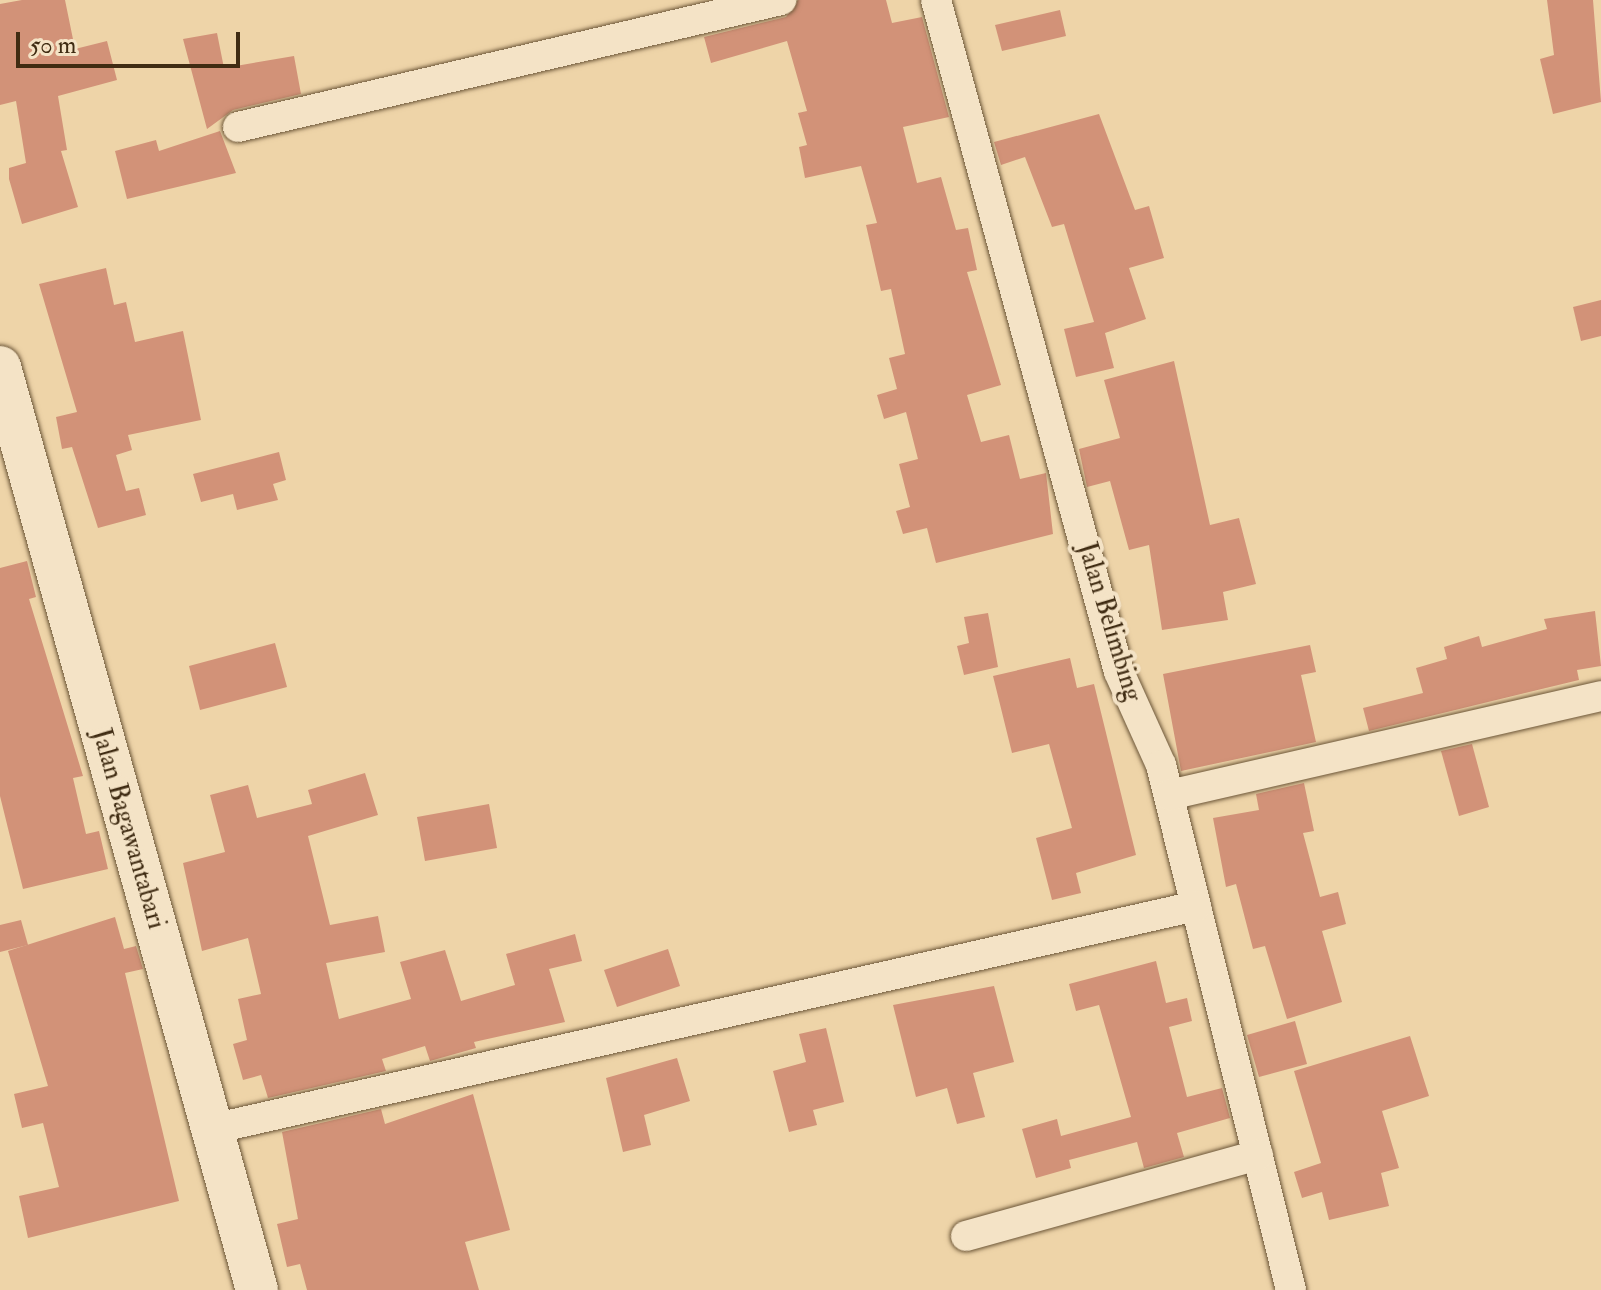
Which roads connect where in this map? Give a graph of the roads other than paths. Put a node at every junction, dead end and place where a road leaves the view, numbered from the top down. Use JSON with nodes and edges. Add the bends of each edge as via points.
{"nodes":[{"id":1,"x":781,"y":0,"type":"edge"},
{"id":2,"x":936,"y":0,"type":"edge"},
{"id":3,"x":238,"y":127,"type":"dead end"},
{"id":4,"x":0,"y":367,"type":"edge"},
{"id":5,"x":1601,"y":696,"type":"edge"},
{"id":6,"x":1169,"y":795,"type":"junction"},
{"id":7,"x":1196,"y":906,"type":"junction"},
{"id":8,"x":212,"y":1129,"type":"junction"},
{"id":9,"x":1258,"y":1155,"type":"junction"},
{"id":10,"x":966,"y":1236,"type":"dead end"},
{"id":11,"x":257,"y":1290,"type":"edge"},
{"id":12,"x":1291,"y":1290,"type":"edge"}],
"edges":[{"from":1,"to":3,"type":"street"},
{"from":2,"to":6,"type":"street","name":"Jalan Belimbing","via":[[1119,672]]},
{"from":4,"to":8,"type":"street","name":"Jalan Bagawantabari"},
{"from":5,"to":6,"type":"street"},
{"from":6,"to":7,"type":"street","name":"Jalan Belimbing"},
{"from":7,"to":8,"type":"street"},
{"from":7,"to":9,"type":"street","name":"Jalan Belimbing"},
{"from":8,"to":11,"type":"street","name":"Jalan Bagawantabari"},
{"from":9,"to":10,"type":"street"},
{"from":9,"to":12,"type":"street","name":"Jalan Belimbing"}]}
